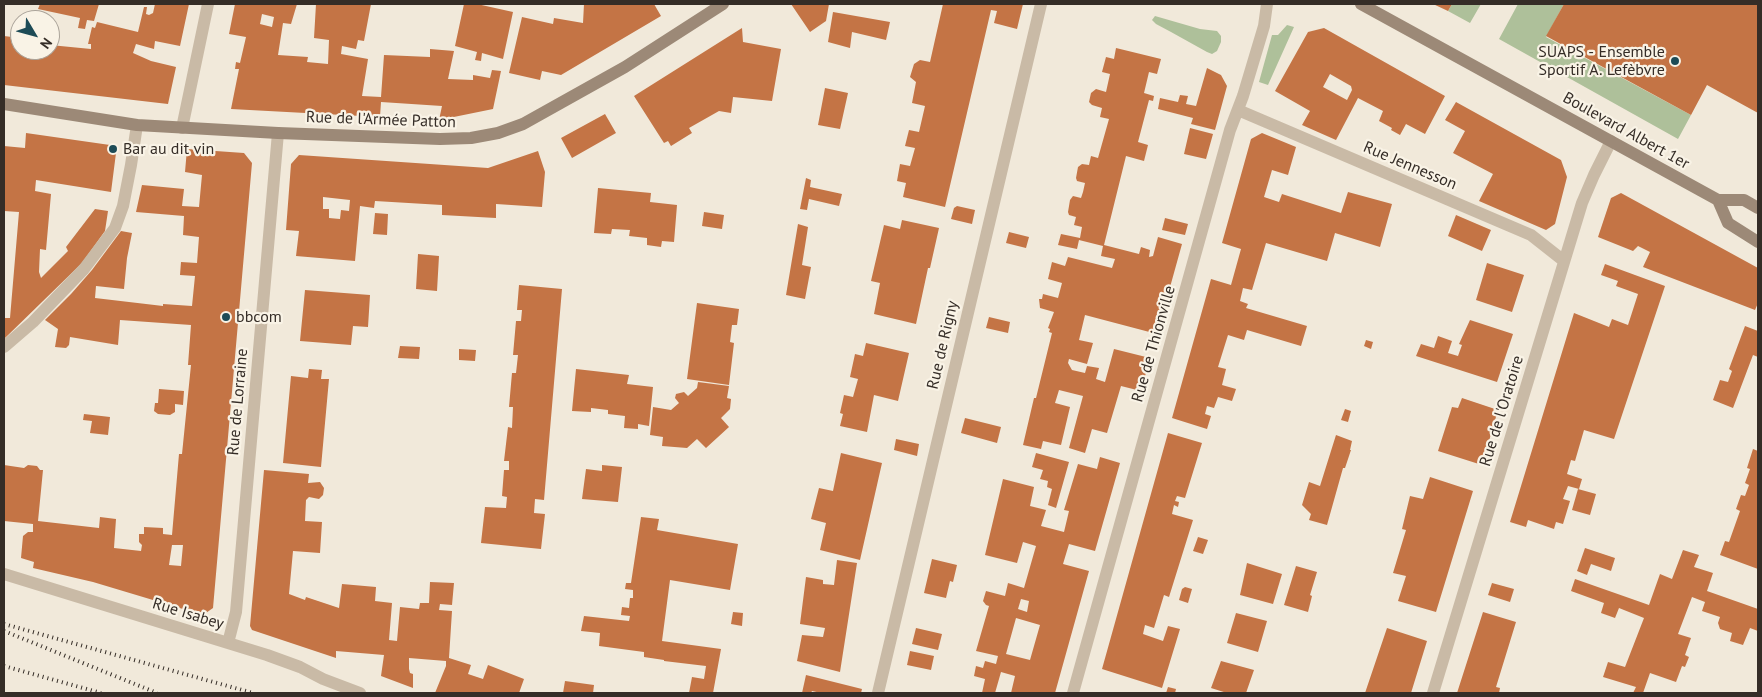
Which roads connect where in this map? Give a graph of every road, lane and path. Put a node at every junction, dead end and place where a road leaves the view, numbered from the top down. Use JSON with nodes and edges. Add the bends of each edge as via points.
{"nodes":[{"id":1,"x":208,"y":4,"type":"edge"},
{"id":2,"x":723,"y":4,"type":"edge"},
{"id":3,"x":1041,"y":4,"type":"edge"},
{"id":4,"x":1267,"y":4,"type":"edge"},
{"id":5,"x":1361,"y":4,"type":"edge"},
{"id":6,"x":4,"y":104,"type":"edge"},
{"id":7,"x":1238,"y":110,"type":"junction"},
{"id":8,"x":137,"y":125,"type":"junction"},
{"id":9,"x":182,"y":128,"type":"junction"},
{"id":10,"x":278,"y":133,"type":"junction"},
{"id":11,"x":1611,"y":141,"type":"junction"},
{"id":12,"x":1718,"y":200,"type":"junction"},
{"id":13,"x":1758,"y":208,"type":"edge"},
{"id":14,"x":1758,"y":242,"type":"edge"},
{"id":15,"x":1564,"y":261,"type":"junction"},
{"id":16,"x":4,"y":347,"type":"edge"},
{"id":17,"x":4,"y":574,"type":"edge"},
{"id":18,"x":228,"y":643,"type":"junction"},
{"id":19,"x":360,"y":693,"type":"edge"},
{"id":20,"x":878,"y":693,"type":"edge"},
{"id":21,"x":1073,"y":693,"type":"edge"},
{"id":22,"x":1433,"y":693,"type":"edge"}],
"edges":[{"from":1,"to":9,"type":"street"},
{"from":2,"to":10,"type":"main road","name":"Rue de l'Armée Patton","via":[[625,67],[523,124],[498,133],[440,139]]},
{"from":3,"to":20,"type":"street","name":"Rue de Rigny"},
{"from":4,"to":7,"type":"street","name":"Rue de Thionville","via":[[1264,26]]},
{"from":5,"to":11,"type":"main road","name":"Boulevard Albert 1er"},
{"from":6,"to":8,"type":"main road","name":"Rue de l'Armée Patton"},
{"from":7,"to":15,"type":"street","name":"Rue Jennesson","via":[[1531,235]]},
{"from":7,"to":21,"type":"street","name":"Rue de Thionville"},
{"from":8,"to":9,"type":"main road","name":"Rue de l'Armée Patton"},
{"from":8,"to":16,"type":"street","via":[[124,198],[115,228],[84,269]]},
{"from":9,"to":10,"type":"main road","name":"Rue de l'Armée Patton"},
{"from":10,"to":18,"type":"street","name":"Rue de Lorraine","via":[[236,612]]},
{"from":11,"to":12,"type":"main road","name":"Boulevard Albert 1er"},
{"from":11,"to":15,"type":"street","name":"Rue de l'Oratoire","via":[[1582,203]]},
{"from":12,"to":13,"type":"main road","name":"Boulevard Albert 1er","via":[[1744,200]]},
{"from":12,"to":14,"type":"main road","via":[[1728,223]]},
{"from":15,"to":22,"type":"street","name":"Rue de l'Oratoire"},
{"from":17,"to":18,"type":"street","name":"Rue Isabey"},
{"from":18,"to":19,"type":"street","name":"Rue Isabey","via":[[300,667]]}]}
